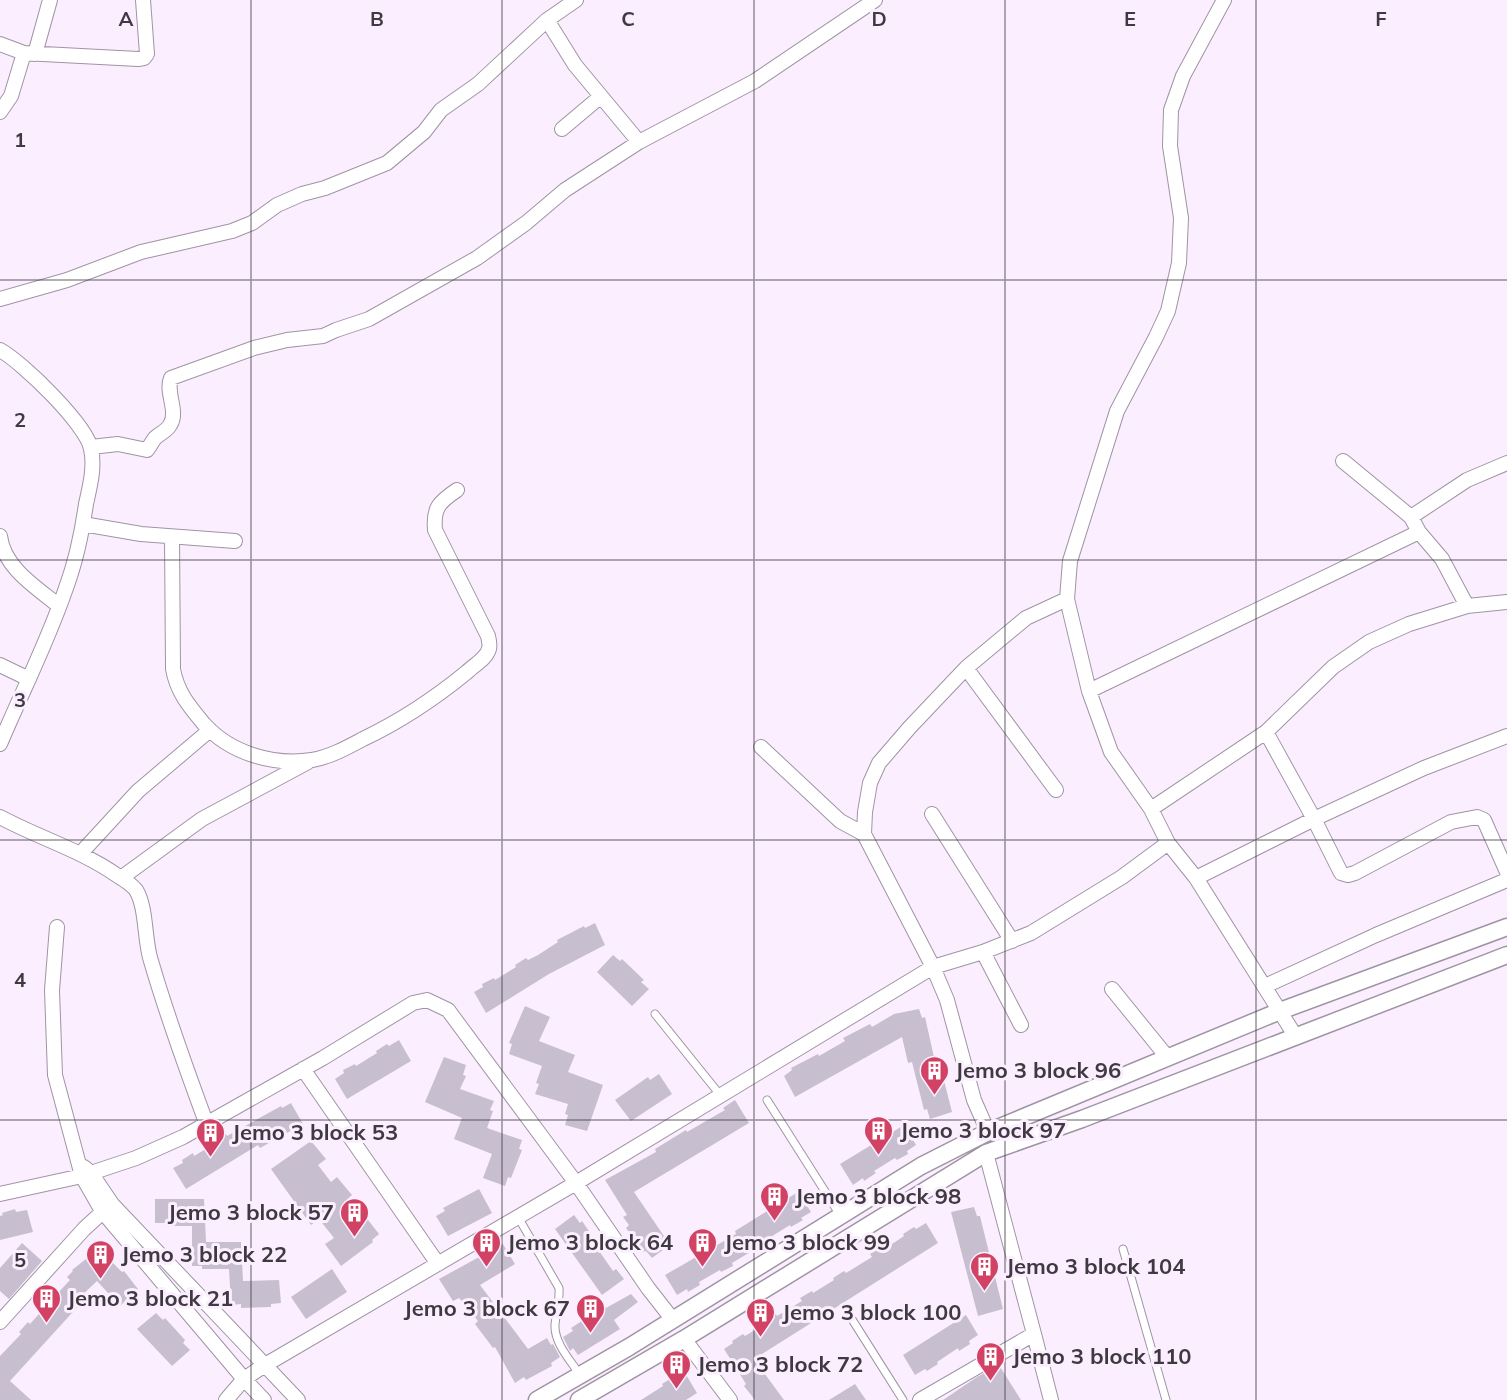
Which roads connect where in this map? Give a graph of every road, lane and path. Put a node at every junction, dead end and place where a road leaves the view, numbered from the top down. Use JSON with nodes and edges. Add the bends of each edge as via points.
{"nodes":[{"id":1,"x":50,"y":0,"type":"edge"},
{"id":2,"x":143,"y":0,"type":"edge"},
{"id":3,"x":576,"y":0,"type":"edge"},
{"id":4,"x":875,"y":0,"type":"edge"},
{"id":5,"x":1224,"y":0,"type":"edge"},
{"id":6,"x":547,"y":20,"type":"junction"},
{"id":7,"x":0,"y":44,"type":"edge"},
{"id":8,"x":29,"y":53,"type":"junction"},
{"id":9,"x":600,"y":97,"type":"junction"},
{"id":10,"x":0,"y":112,"type":"edge"},
{"id":11,"x":562,"y":129,"type":"dead end"},
{"id":12,"x":639,"y":142,"type":"junction"},
{"id":13,"x":0,"y":299,"type":"edge"},
{"id":14,"x":0,"y":350,"type":"edge"},
{"id":15,"x":91,"y":447,"type":"junction"},
{"id":16,"x":1343,"y":460,"type":"dead end"},
{"id":17,"x":1507,"y":463,"type":"edge"},
{"id":18,"x":457,"y":490,"type":"dead end"},
{"id":19,"x":1411,"y":517,"type":"junction"},
{"id":20,"x":83,"y":524,"type":"junction"},
{"id":21,"x":1419,"y":532,"type":"junction"},
{"id":22,"x":0,"y":536,"type":"edge"},
{"id":23,"x":172,"y":537,"type":"junction"},
{"id":24,"x":235,"y":541,"type":"dead end"},
{"id":25,"x":1066,"y":599,"type":"junction"},
{"id":26,"x":1507,"y":602,"type":"edge"},
{"id":27,"x":59,"y":606,"type":"junction"},
{"id":28,"x":1467,"y":606,"type":"junction"},
{"id":29,"x":0,"y":665,"type":"edge"},
{"id":30,"x":966,"y":668,"type":"junction"},
{"id":31,"x":29,"y":679,"type":"junction"},
{"id":32,"x":1089,"y":691,"type":"junction"},
{"id":33,"x":210,"y":730,"type":"junction"},
{"id":34,"x":1266,"y":732,"type":"junction"},
{"id":35,"x":1507,"y":736,"type":"edge"},
{"id":36,"x":0,"y":744,"type":"edge"},
{"id":37,"x":761,"y":747,"type":"dead end"},
{"id":38,"x":313,"y":759,"type":"junction"},
{"id":39,"x":1056,"y":790,"type":"dead end"},
{"id":40,"x":1151,"y":809,"type":"junction"},
{"id":41,"x":933,"y":814,"type":"dead end"},
{"id":42,"x":0,"y":817,"type":"edge"},
{"id":43,"x":1314,"y":819,"type":"junction"},
{"id":44,"x":864,"y":834,"type":"junction"},
{"id":45,"x":1168,"y":843,"type":"junction"},
{"id":46,"x":81,"y":853,"type":"junction"},
{"id":47,"x":1507,"y":872,"type":"edge"},
{"id":48,"x":122,"y":878,"type":"junction"},
{"id":49,"x":1196,"y":878,"type":"junction"},
{"id":50,"x":1507,"y":880,"type":"edge"},
{"id":51,"x":57,"y":927,"type":"dead end"},
{"id":52,"x":1507,"y":927,"type":"edge"},
{"id":53,"x":1012,"y":941,"type":"junction"},
{"id":54,"x":983,"y":952,"type":"junction"},
{"id":55,"x":1507,"y":954,"type":"edge"},
{"id":56,"x":933,"y":967,"type":"junction"},
{"id":57,"x":1265,"y":986,"type":"junction"},
{"id":58,"x":1112,"y":989,"type":"dead end"},
{"id":59,"x":1280,"y":1011,"type":"junction"},
{"id":60,"x":655,"y":1014,"type":"dead end"},
{"id":61,"x":1021,"y":1025,"type":"dead end"},
{"id":62,"x":1296,"y":1037,"type":"junction"},
{"id":63,"x":1168,"y":1058,"type":"junction"},
{"id":64,"x":303,"y":1069,"type":"junction"},
{"id":65,"x":721,"y":1096,"type":"junction"},
{"id":66,"x":767,"y":1100,"type":"dead end"},
{"id":67,"x":207,"y":1125,"type":"junction"},
{"id":68,"x":988,"y":1132,"type":"junction"},
{"id":69,"x":986,"y":1154,"type":"junction"},
{"id":70,"x":921,"y":1166,"type":"junction"},
{"id":71,"x":84,"y":1171,"type":"junction"},
{"id":72,"x":576,"y":1183,"type":"junction"},
{"id":73,"x":935,"y":1185,"type":"junction"},
{"id":74,"x":0,"y":1194,"type":"edge"},
{"id":75,"x":107,"y":1207,"type":"junction"},
{"id":76,"x":518,"y":1216,"type":"junction"},
{"id":77,"x":841,"y":1217,"type":"junction"},
{"id":78,"x":1123,"y":1249,"type":"dead end"},
{"id":79,"x":438,"y":1264,"type":"junction"},
{"id":80,"x":848,"y":1313,"type":"dead end"},
{"id":81,"x":673,"y":1320,"type":"junction"},
{"id":82,"x":0,"y":1322,"type":"edge"},
{"id":83,"x":1034,"y":1335,"type":"junction"},
{"id":84,"x":684,"y":1339,"type":"junction"},
{"id":85,"x":628,"y":1347,"type":"junction"},
{"id":86,"x":265,"y":1365,"type":"junction"},
{"id":87,"x":640,"y":1365,"type":"junction"},
{"id":88,"x":580,"y":1375,"type":"junction"},
{"id":89,"x":244,"y":1379,"type":"junction"},
{"id":90,"x":226,"y":1400,"type":"edge"},
{"id":91,"x":264,"y":1400,"type":"edge"},
{"id":92,"x":298,"y":1400,"type":"edge"},
{"id":93,"x":537,"y":1400,"type":"edge"},
{"id":94,"x":579,"y":1400,"type":"edge"},
{"id":95,"x":730,"y":1400,"type":"edge"},
{"id":96,"x":903,"y":1400,"type":"edge"},
{"id":97,"x":920,"y":1400,"type":"edge"},
{"id":98,"x":1051,"y":1400,"type":"edge"},
{"id":99,"x":1166,"y":1400,"type":"edge"}],
"edges":[{"from":1,"to":8,"type":"street"},
{"from":2,"to":8,"type":"street","via":[[147,54],[144,58]]},
{"from":3,"to":6,"type":"street"},
{"from":4,"to":12,"type":"street","via":[[755,81]]},
{"from":5,"to":25,"type":"street","via":[[1183,76],[1171,110],[1170,146],[1181,218],[1179,263],[1168,311],[1116,411],[1070,561]]},
{"from":6,"to":9,"type":"street"},
{"from":6,"to":13,"type":"street","via":[[478,84],[441,110],[424,132],[387,163],[277,205],[252,223],[232,231],[141,252],[67,280]]},
{"from":7,"to":8,"type":"street"},
{"from":8,"to":10,"type":"street"},
{"from":9,"to":11,"type":"street"},
{"from":9,"to":12,"type":"street"},
{"from":12,"to":15,"type":"street","via":[[565,190],[477,258],[369,319],[323,336],[254,348],[171,378],[172,422],[147,450],[118,444]]},
{"from":14,"to":15,"type":"street","via":[[13,357],[49,393],[82,429]]},
{"from":15,"to":20,"type":"street","via":[[91,478]]},
{"from":16,"to":19,"type":"street"},
{"from":17,"to":19,"type":"street","via":[[1467,480]]},
{"from":18,"to":38,"type":"street","via":[[441,500],[434,516],[435,530],[490,647],[485,656],[440,694],[398,722]]},
{"from":19,"to":21,"type":"street"},
{"from":20,"to":23,"type":"street"},
{"from":20,"to":27,"type":"street"},
{"from":21,"to":28,"type":"street","via":[[1442,559]]},
{"from":21,"to":32,"type":"street"},
{"from":22,"to":27,"type":"street","via":[[13,567]]},
{"from":23,"to":24,"type":"street"},
{"from":23,"to":33,"type":"street","via":[[173,669],[185,702]]},
{"from":25,"to":30,"type":"street","via":[[1026,618]]},
{"from":25,"to":32,"type":"street"},
{"from":26,"to":28,"type":"street"},
{"from":27,"to":31,"type":"street"},
{"from":28,"to":34,"type":"street","via":[[1409,624],[1369,642],[1333,667]]},
{"from":29,"to":31,"type":"street"},
{"from":30,"to":39,"type":"street"},
{"from":30,"to":44,"type":"street","via":[[879,763],[870,783]]},
{"from":31,"to":36,"type":"street"},
{"from":32,"to":40,"type":"street","via":[[1111,752]]},
{"from":33,"to":38,"type":"street","via":[[235,749],[277,761]]},
{"from":33,"to":46,"type":"street","via":[[138,791]]},
{"from":34,"to":40,"type":"street"},
{"from":34,"to":43,"type":"street"},
{"from":35,"to":43,"type":"street","via":[[1424,768]]},
{"from":37,"to":44,"type":"street","via":[[840,821]]},
{"from":38,"to":48,"type":"street","via":[[202,819]]},
{"from":40,"to":45,"type":"street"},
{"from":41,"to":53,"type":"street"},
{"from":42,"to":46,"type":"street"},
{"from":43,"to":47,"type":"street","via":[[1341,873],[1348,876],[1451,822],[1477,816],[1484,820]]},
{"from":43,"to":49,"type":"street"},
{"from":44,"to":56,"type":"street"},
{"from":45,"to":49,"type":"street"},
{"from":45,"to":53,"type":"street","via":[[1122,877]]},
{"from":46,"to":48,"type":"street"},
{"from":48,"to":67,"type":"street","via":[[136,890],[150,958]]},
{"from":49,"to":57,"type":"street"},
{"from":50,"to":57,"type":"street"},
{"from":51,"to":71,"type":"street","via":[[52,990],[55,1075]]},
{"from":52,"to":59,"type":"street"},
{"from":53,"to":54,"type":"street"},
{"from":54,"to":56,"type":"street"},
{"from":54,"to":61,"type":"street"},
{"from":55,"to":62,"type":"street"},
{"from":56,"to":65,"type":"street"},
{"from":56,"to":68,"type":"street","via":[[947,1000],[974,1100]]},
{"from":57,"to":59,"type":"street"},
{"from":58,"to":63,"type":"street"},
{"from":59,"to":62,"type":"street"},
{"from":59,"to":63,"type":"street"},
{"from":60,"to":65,"type":"lane"},
{"from":62,"to":69,"type":"street"},
{"from":63,"to":68,"type":"street"},
{"from":64,"to":67,"type":"street"},
{"from":64,"to":72,"type":"street","via":[[413,1003],[427,1000],[439,1005],[448,1010]]},
{"from":64,"to":79,"type":"street"},
{"from":65,"to":72,"type":"street"},
{"from":66,"to":77,"type":"lane"},
{"from":67,"to":71,"type":"street","via":[[136,1158]]},
{"from":68,"to":70,"type":"street"},
{"from":69,"to":73,"type":"street"},
{"from":69,"to":83,"type":"street"},
{"from":70,"to":73,"type":"street"},
{"from":70,"to":77,"type":"street"},
{"from":71,"to":74,"type":"street"},
{"from":71,"to":75,"type":"street"},
{"from":72,"to":76,"type":"street"},
{"from":72,"to":81,"type":"street"},
{"from":73,"to":84,"type":"street"},
{"from":75,"to":82,"type":"street"},
{"from":75,"to":86,"type":"street"},
{"from":75,"to":89,"type":"street"},
{"from":76,"to":79,"type":"street"},
{"from":76,"to":88,"type":"lane","via":[[559,1288],[557,1339]]},
{"from":77,"to":81,"type":"street"},
{"from":78,"to":99,"type":"lane"},
{"from":79,"to":86,"type":"street"},
{"from":80,"to":96,"type":"lane"},
{"from":81,"to":85,"type":"street"},
{"from":83,"to":97,"type":"street"},
{"from":83,"to":98,"type":"street"},
{"from":84,"to":87,"type":"street"},
{"from":84,"to":95,"type":"street"},
{"from":85,"to":87,"type":"street"},
{"from":85,"to":88,"type":"street"},
{"from":86,"to":89,"type":"street"},
{"from":86,"to":92,"type":"street"},
{"from":87,"to":94,"type":"street"},
{"from":88,"to":93,"type":"street"},
{"from":89,"to":90,"type":"street"},
{"from":89,"to":91,"type":"street"}]}
